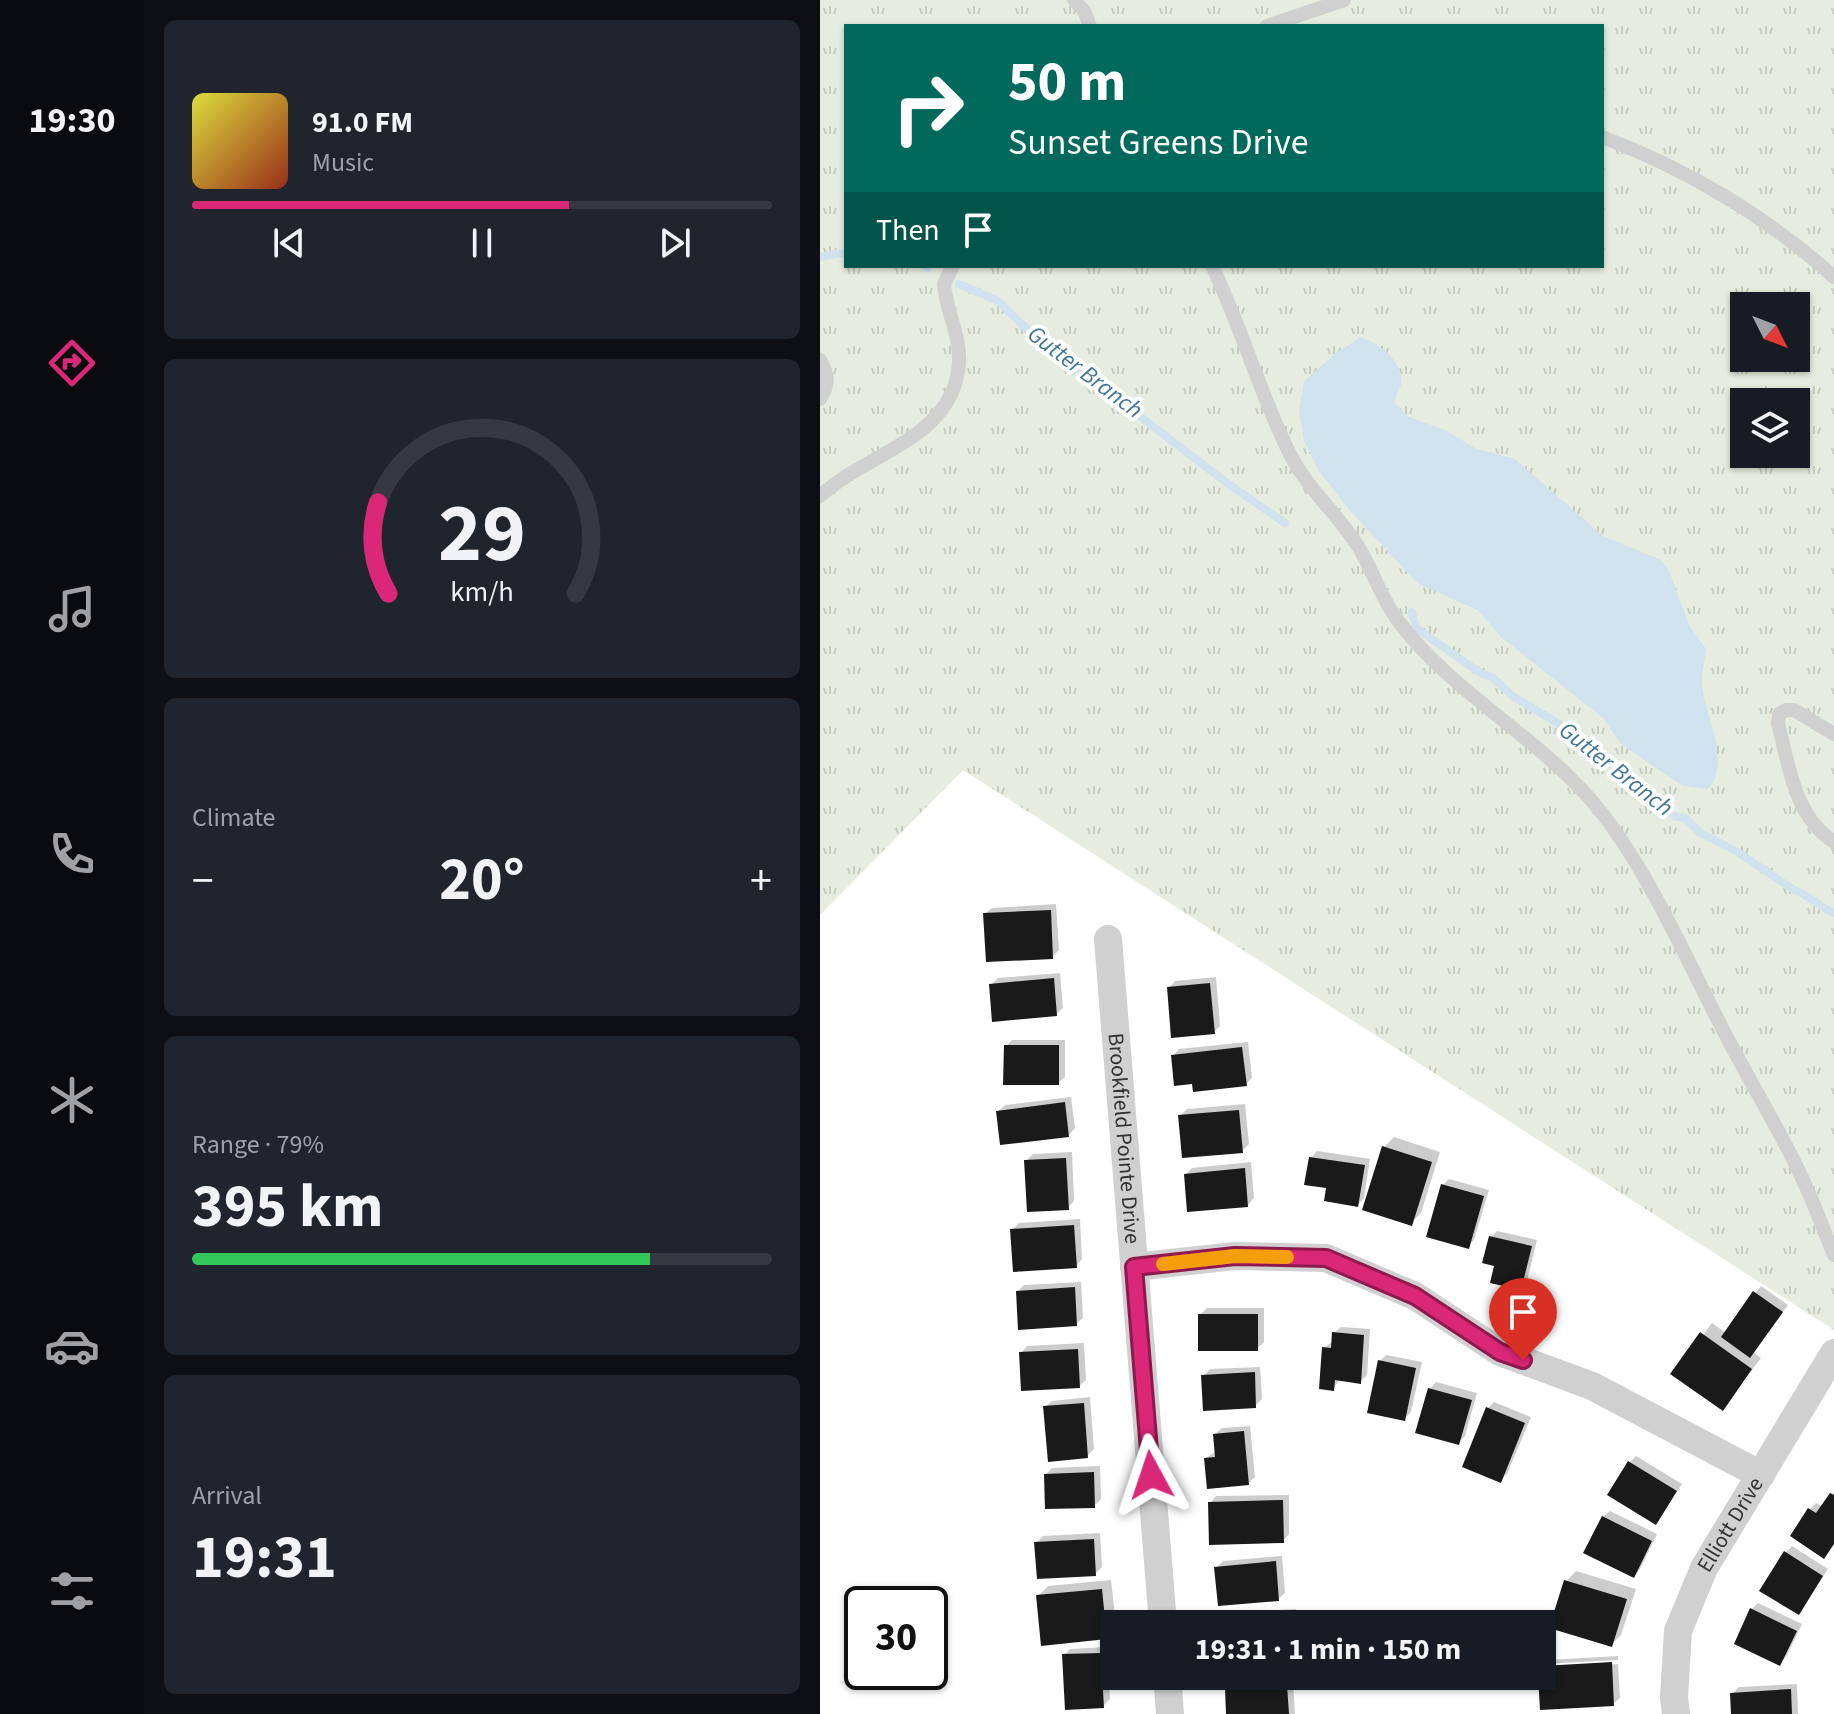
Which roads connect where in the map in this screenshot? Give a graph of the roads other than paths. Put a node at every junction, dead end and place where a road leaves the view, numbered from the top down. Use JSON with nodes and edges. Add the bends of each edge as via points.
{"nodes":[{"id":1,"x":1074,"y":0,"type":"edge"},
{"id":2,"x":1344,"y":0,"type":"edge"},
{"id":3,"x":1089,"y":24,"type":"edge"},
{"id":4,"x":1273,"y":24,"type":"edge"},
{"id":5,"x":1604,"y":138,"type":"edge"},
{"id":6,"x":952,"y":268,"type":"edge"},
{"id":7,"x":1213,"y":268,"type":"edge"},
{"id":8,"x":1834,"y":277,"type":"edge"},
{"id":9,"x":820,"y":360,"type":"edge"},
{"id":10,"x":820,"y":399,"type":"edge"},
{"id":11,"x":820,"y":496,"type":"edge"},
{"id":12,"x":1834,"y":734,"type":"edge"},
{"id":13,"x":1834,"y":842,"type":"edge"},
{"id":14,"x":1108,"y":939,"type":"dead end"},
{"id":15,"x":1834,"y":1255,"type":"edge"},
{"id":16,"x":1134,"y":1267,"type":"junction"},
{"id":17,"x":1834,"y":1353,"type":"edge"},
{"id":18,"x":1761,"y":1475,"type":"junction"},
{"id":19,"x":1162,"y":1610,"type":"edge"},
{"id":20,"x":1168,"y":1690,"type":"edge"},
{"id":21,"x":1170,"y":1714,"type":"edge"},
{"id":22,"x":1676,"y":1714,"type":"edge"}],
"edges":[{"from":1,"to":3,"type":"lane"},
{"from":2,"to":4,"type":"lane"},
{"from":5,"to":8,"type":"lane","via":[[1709,188],[1797,244]]},
{"from":6,"to":11,"type":"lane","via":[[944,284],[959,365],[940,412],[918,435]]},
{"from":7,"to":15,"type":"lane","via":[[1288,452],[1363,554],[1398,621],[1424,652],[1582,789],[1612,824],[1771,1117]]},
{"from":9,"to":10,"type":"lane","via":[[828,386]]},
{"from":12,"to":13,"type":"lane","via":[[1794,710],[1779,714],[1803,811]]},
{"from":14,"to":16,"type":"street","name":"Brookfield Pointe Drive"},
{"from":16,"to":18,"type":"street","via":[[1235,1256],[1326,1258],[1415,1296],[1500,1352],[1592,1386]]},
{"from":16,"to":19,"type":"street","name":"Brookfield Pointe Drive"},
{"from":17,"to":18,"type":"street","name":"Elliott Drive"},
{"from":18,"to":22,"type":"street","name":"Elliott Drive","via":[[1704,1568],[1678,1631]]},
{"from":20,"to":21,"type":"street"}]}
